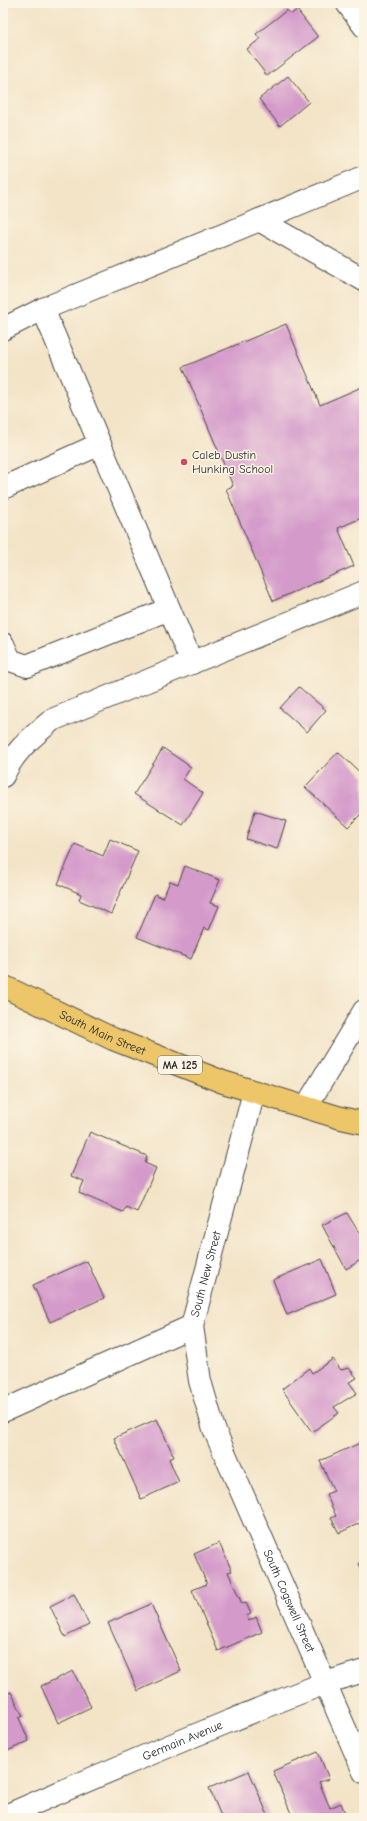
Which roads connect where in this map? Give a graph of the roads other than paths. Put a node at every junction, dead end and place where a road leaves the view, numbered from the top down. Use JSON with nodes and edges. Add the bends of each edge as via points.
{"nodes":[{"id":1,"x":347,"y":3,"type":"edge"},
{"id":2,"x":364,"y":26,"type":"edge"},
{"id":3,"x":364,"y":177,"type":"edge"},
{"id":4,"x":259,"y":220,"type":"junction"},
{"id":5,"x":364,"y":280,"type":"edge"},
{"id":6,"x":43,"y":309,"type":"junction"},
{"id":7,"x":3,"y":329,"type":"edge"},
{"id":8,"x":100,"y":444,"type":"junction"},
{"id":9,"x":3,"y":488,"type":"edge"},
{"id":10,"x":364,"y":592,"type":"edge"},
{"id":11,"x":169,"y":609,"type":"junction"},
{"id":12,"x":3,"y":644,"type":"edge"},
{"id":13,"x":192,"y":663,"type":"junction"},
{"id":14,"x":9,"y":751,"type":"edge"},
{"id":15,"x":3,"y":776,"type":"edge"},
{"id":16,"x":3,"y":986,"type":"edge"},
{"id":17,"x":364,"y":1011,"type":"edge"},
{"id":18,"x":254,"y":1092,"type":"junction"},
{"id":19,"x":306,"y":1107,"type":"junction"},
{"id":20,"x":364,"y":1123,"type":"edge"},
{"id":21,"x":192,"y":1326,"type":"junction"},
{"id":22,"x":3,"y":1411,"type":"edge"},
{"id":23,"x":364,"y":1671,"type":"edge"},
{"id":24,"x":325,"y":1683,"type":"junction"},
{"id":25,"x":364,"y":1772,"type":"edge"},
{"id":26,"x":3,"y":1817,"type":"edge"}],
"edges":[{"from":1,"to":2,"type":"street"},
{"from":3,"to":4,"type":"street"},
{"from":4,"to":5,"type":"street"},
{"from":4,"to":6,"type":"street"},
{"from":6,"to":7,"type":"street"},
{"from":6,"to":8,"type":"street"},
{"from":8,"to":9,"type":"street"},
{"from":8,"to":11,"type":"street"},
{"from":10,"to":13,"type":"street"},
{"from":11,"to":12,"type":"street","via":[[27,666],[10,660]]},
{"from":11,"to":13,"type":"street"},
{"from":13,"to":14,"type":"street","via":[[52,720],[24,744]]},
{"from":14,"to":15,"type":"street","via":[[10,761]]},
{"from":16,"to":18,"type":"main road","name":"South Main Street","number":"MA 125","via":[[113,1039]]},
{"from":17,"to":19,"type":"street"},
{"from":18,"to":19,"type":"main road","name":"South Main Street","number":"MA 125"},
{"from":18,"to":21,"type":"street","name":"South New Street"},
{"from":19,"to":20,"type":"main road","name":"South Main Street","number":"MA 125"},
{"from":21,"to":22,"type":"street","name":"South New Street"},
{"from":21,"to":24,"type":"street","name":"South Cogswell Street","via":[[200,1381],[214,1429]]},
{"from":23,"to":24,"type":"street","name":"Germain Avenue"},
{"from":24,"to":25,"type":"street","name":"South Cogswell Street"},
{"from":24,"to":26,"type":"street","name":"Germain Avenue"}]}
